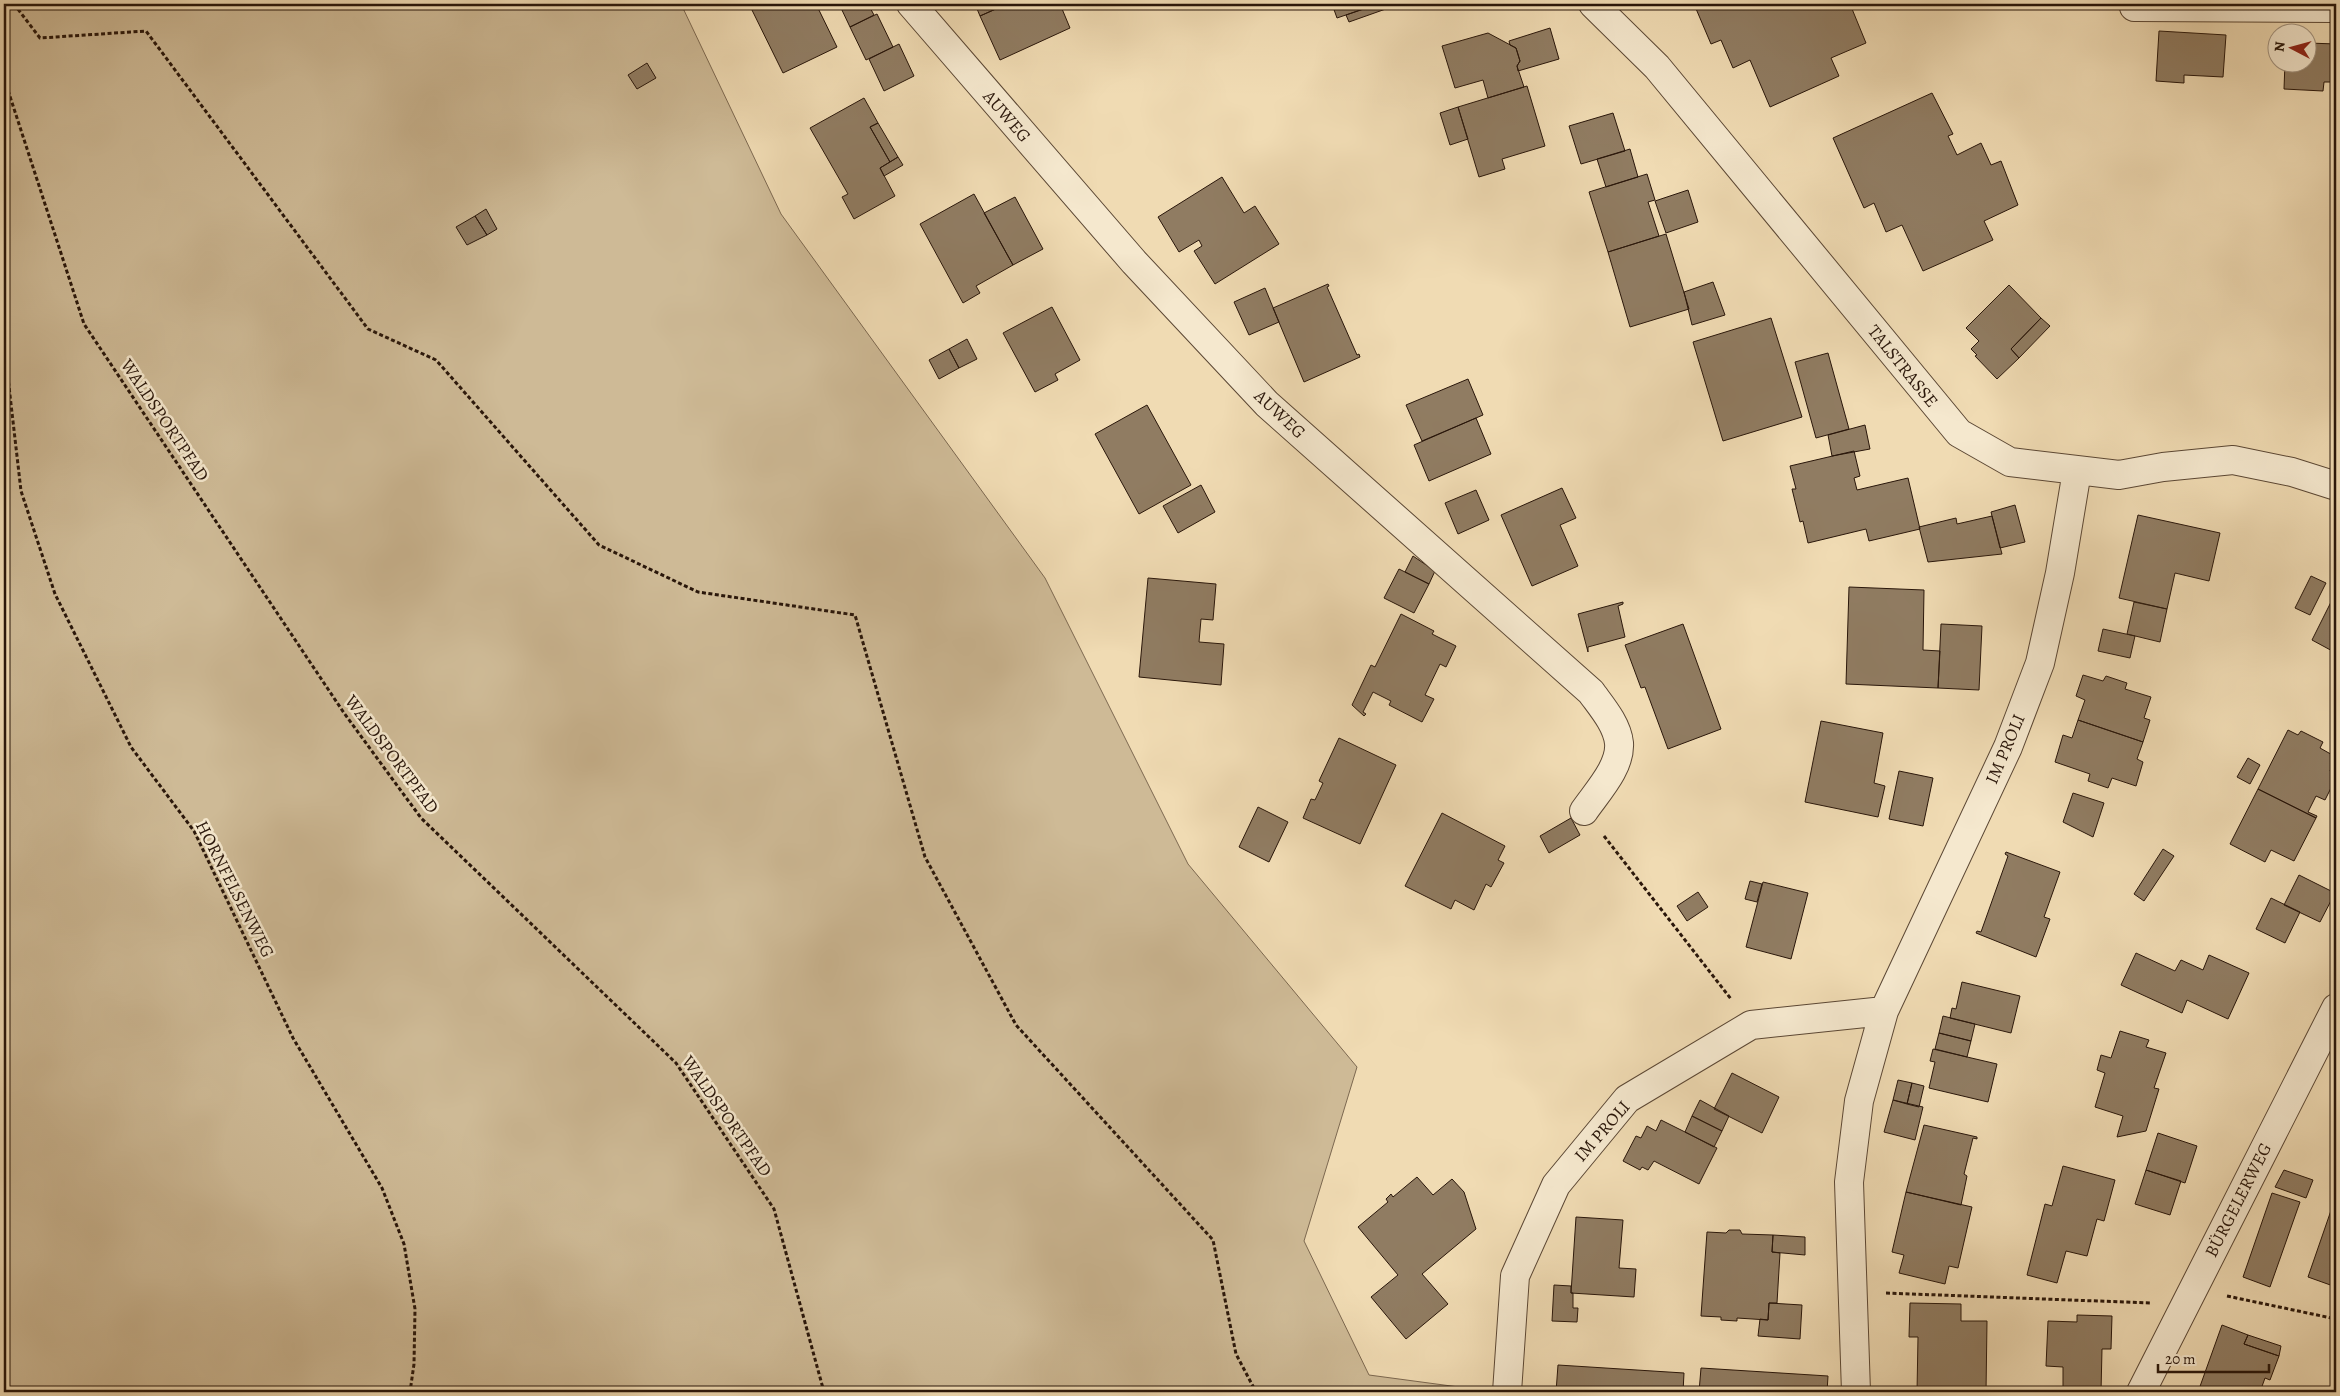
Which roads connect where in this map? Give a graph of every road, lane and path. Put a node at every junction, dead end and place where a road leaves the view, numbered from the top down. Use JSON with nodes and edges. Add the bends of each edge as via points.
{"nodes":[{"id":1,"x":14,"y":4,"type":"edge"},
{"id":2,"x":911,"y":4,"type":"edge"},
{"id":3,"x":1593,"y":4,"type":"edge"},
{"id":4,"x":2134,"y":7,"type":"dead end"},
{"id":5,"x":2336,"y":8,"type":"edge"},
{"id":6,"x":4,"y":78,"type":"edge"},
{"id":7,"x":4,"y":343,"type":"edge"},
{"id":8,"x":2077,"y":471,"type":"junction"},
{"id":9,"x":2336,"y":486,"type":"edge"},
{"id":10,"x":1584,"y":811,"type":"joint"},
{"id":11,"x":2336,"y":1008,"type":"edge"},
{"id":12,"x":1884,"y":1011,"type":"junction"},
{"id":13,"x":1751,"y":1025,"type":"junction"},
{"id":14,"x":1852,"y":1292,"type":"junction"},
{"id":15,"x":2185,"y":1304,"type":"junction"},
{"id":16,"x":2336,"y":1319,"type":"edge"},
{"id":17,"x":410,"y":1392,"type":"edge"},
{"id":18,"x":824,"y":1392,"type":"edge"},
{"id":19,"x":1256,"y":1392,"type":"edge"},
{"id":20,"x":1507,"y":1392,"type":"edge"},
{"id":21,"x":1856,"y":1392,"type":"edge"},
{"id":22,"x":2141,"y":1392,"type":"edge"}],
"edges":[{"from":1,"to":19,"type":"path","via":[[40,38],[146,31],[368,329],[436,360],[599,546],[698,592],[855,615],[925,857],[1016,1025],[1213,1240],[1236,1354]]},
{"from":2,"to":10,"type":"street","name":"AUWEG","via":[[1134,262],[1267,404],[1591,692],[1610,720],[1619,743],[1614,766]]},
{"from":3,"to":8,"type":"street","name":"TALSTRASSE","via":[[1658,67],[1959,433],[2010,462]]},
{"from":4,"to":5,"type":"street"},
{"from":6,"to":18,"type":"path","name":"WALDSPORTPFAD","via":[[84,324],[344,713],[421,818],[676,1064],[774,1209]]},
{"from":7,"to":17,"type":"path","name":"HORNFELSENWEG","via":[[21,490],[55,594],[131,747],[194,831],[293,1038],[382,1188],[404,1244],[415,1309]]},
{"from":8,"to":9,"type":"street","name":"TALSTRASSE","via":[[2119,475],[2233,460],[2292,472]]},
{"from":8,"to":12,"type":"street","name":"IM PROLI","via":[[2060,573],[2040,663],[2008,746]]},
{"from":10,"to":13,"type":"path"},
{"from":11,"to":15,"type":"street","name":"BÜRGELERWEG"},
{"from":12,"to":13,"type":"street","name":"IM PROLI"},
{"from":12,"to":14,"type":"street","name":"IM PROLI","via":[[1859,1101],[1848,1182]]},
{"from":13,"to":20,"type":"street","name":"IM PROLI","via":[[1627,1099],[1556,1185],[1515,1276]]},
{"from":14,"to":15,"type":"path"},
{"from":14,"to":21,"type":"street","name":"IM PROLI"},
{"from":15,"to":16,"type":"path","via":[[2218,1294]]},
{"from":15,"to":22,"type":"street","name":"BÜRGELERWEG"}]}
